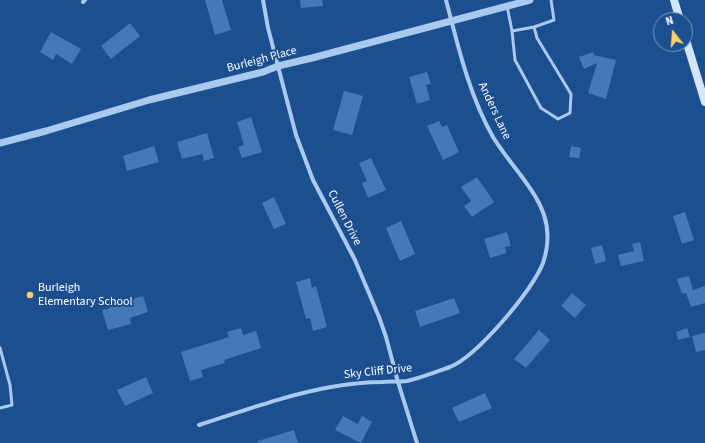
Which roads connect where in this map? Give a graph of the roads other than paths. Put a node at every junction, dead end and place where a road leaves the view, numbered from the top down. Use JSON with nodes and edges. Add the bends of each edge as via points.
{"nodes":[{"id":1,"x":263,"y":0,"type":"edge"},
{"id":2,"x":446,"y":0,"type":"edge"},
{"id":3,"x":530,"y":0,"type":"edge"},
{"id":4,"x":551,"y":0,"type":"edge"},
{"id":5,"x":674,"y":0,"type":"edge"},
{"id":6,"x":507,"y":6,"type":"junction"},
{"id":7,"x":678,"y":12,"type":"edge"},
{"id":8,"x":452,"y":21,"type":"junction"},
{"id":9,"x":534,"y":27,"type":"junction"},
{"id":10,"x":512,"y":31,"type":"junction"},
{"id":11,"x":690,"y":52,"type":"edge"},
{"id":12,"x":278,"y":66,"type":"junction"},
{"id":13,"x":705,"y":102,"type":"edge"},
{"id":14,"x":0,"y":143,"type":"edge"},
{"id":15,"x":547,"y":244,"type":"joint"},
{"id":16,"x":0,"y":348,"type":"edge"},
{"id":17,"x":398,"y":382,"type":"junction"},
{"id":18,"x":0,"y":408,"type":"edge"},
{"id":19,"x":199,"y":425,"type":"dead end"},
{"id":20,"x":417,"y":443,"type":"edge"}],
"edges":[{"from":1,"to":12,"type":"street","name":"Cullen Drive"},
{"from":2,"to":8,"type":"street","name":"Anders Lane"},
{"from":3,"to":6,"type":"street","name":"Burleigh Place"},
{"from":4,"to":9,"type":"lane","via":[[554,20]]},
{"from":5,"to":7,"type":"main road"},
{"from":6,"to":8,"type":"street","name":"Burleigh Place"},
{"from":6,"to":10,"type":"lane"},
{"from":8,"to":12,"type":"street","name":"Burleigh Place"},
{"from":8,"to":15,"type":"street","name":"Anders Lane","via":[[469,81],[484,118],[544,215]]},
{"from":9,"to":10,"type":"lane"},
{"from":9,"to":10,"type":"lane","via":[[537,38],[571,94],[570,113],[558,119],[541,108],[515,60]]},
{"from":11,"to":13,"type":"main road"},
{"from":12,"to":14,"type":"street","name":"Burleigh Place"},
{"from":12,"to":17,"type":"street","name":"Cullen Drive","via":[[305,159],[363,278],[386,337]]},
{"from":15,"to":17,"type":"street","name":"Sky Cliff Drive","via":[[542,265],[525,293],[473,352],[451,366],[420,378]]},
{"from":16,"to":18,"type":"lane","via":[[10,385],[12,405]]},
{"from":17,"to":19,"type":"street","name":"Sky Cliff Drive","via":[[359,384],[292,395]]},
{"from":17,"to":20,"type":"street","name":"Cullen Drive"}]}
